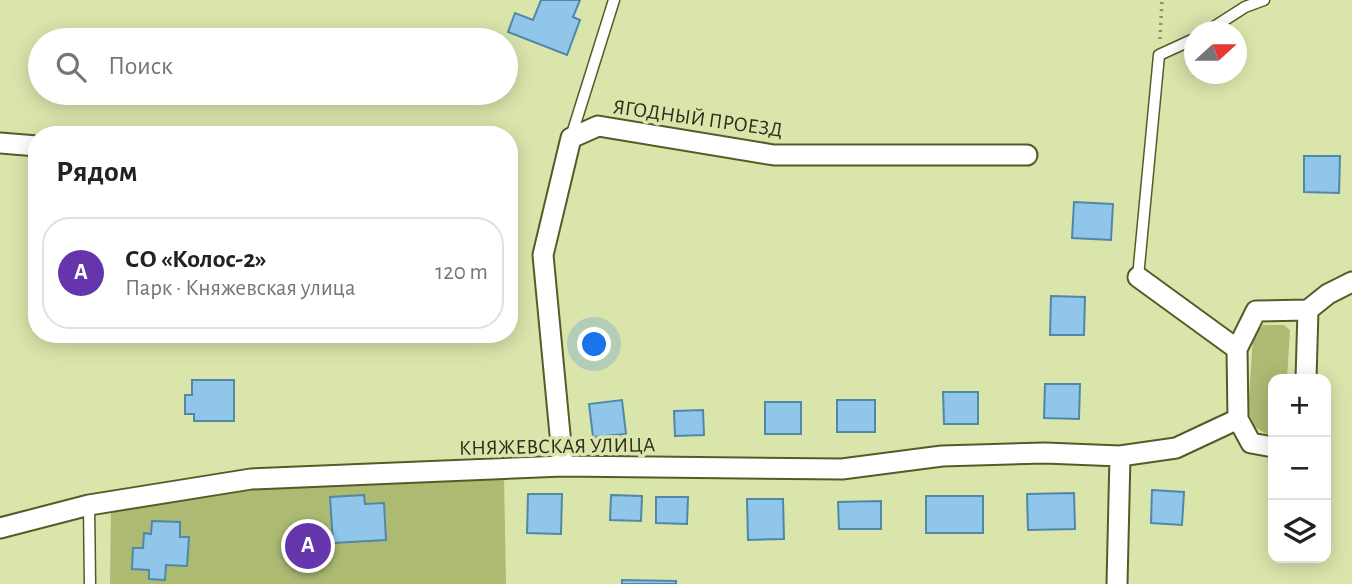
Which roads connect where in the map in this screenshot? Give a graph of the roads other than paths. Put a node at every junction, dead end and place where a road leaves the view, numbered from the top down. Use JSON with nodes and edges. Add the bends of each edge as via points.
{"nodes":[{"id":1,"x":614,"y":0,"type":"edge"},
{"id":2,"x":1264,"y":0,"type":"edge"},
{"id":3,"x":1223,"y":21,"type":"edge"},
{"id":4,"x":1184,"y":43,"type":"edge"},
{"id":5,"x":571,"y":138,"type":"junction"},
{"id":6,"x":0,"y":143,"type":"edge"},
{"id":7,"x":28,"y":145,"type":"edge"},
{"id":8,"x":1027,"y":155,"type":"dead end"},
{"id":9,"x":1138,"y":277,"type":"joint"},
{"id":10,"x":1352,"y":282,"type":"edge"},
{"id":11,"x":1308,"y":310,"type":"junction"},
{"id":12,"x":1237,"y":349,"type":"junction"},
{"id":13,"x":1307,"y":374,"type":"edge"},
{"id":14,"x":1238,"y":419,"type":"junction"},
{"id":15,"x":1268,"y":446,"type":"edge"},
{"id":16,"x":1120,"y":456,"type":"junction"},
{"id":17,"x":563,"y":466,"type":"junction"},
{"id":18,"x":89,"y":505,"type":"junction"},
{"id":19,"x":0,"y":528,"type":"edge"},
{"id":20,"x":90,"y":584,"type":"edge"},
{"id":21,"x":1116,"y":584,"type":"edge"}],
"edges":[{"from":1,"to":5,"type":"lane"},
{"from":2,"to":3,"type":"lane"},
{"from":4,"to":9,"type":"lane","via":[[1159,55]]},
{"from":5,"to":8,"type":"street","name":"ЯГОДНЫЙ ПРОЕЗД","via":[[598,126],[774,155]]},
{"from":5,"to":17,"type":"street","via":[[543,255]]},
{"from":6,"to":7,"type":"street"},
{"from":9,"to":12,"type":"street"},
{"from":10,"to":11,"type":"street"},
{"from":11,"to":12,"type":"street","via":[[1256,311]]},
{"from":11,"to":13,"type":"street"},
{"from":12,"to":14,"type":"street"},
{"from":14,"to":15,"type":"street","via":[[1251,443]]},
{"from":14,"to":16,"type":"street","name":"КНЯЖЕВСКАЯ УЛИЦА","via":[[1176,448]]},
{"from":16,"to":17,"type":"street","name":"КНЯЖЕВСКАЯ УЛИЦА","via":[[942,456],[842,469]]},
{"from":16,"to":21,"type":"street"},
{"from":17,"to":18,"type":"street","name":"КНЯЖЕВСКАЯ УЛИЦА","via":[[251,479]]},
{"from":18,"to":19,"type":"street","name":"КНЯЖЕВСКАЯ УЛИЦА"},
{"from":18,"to":20,"type":"lane"}]}
